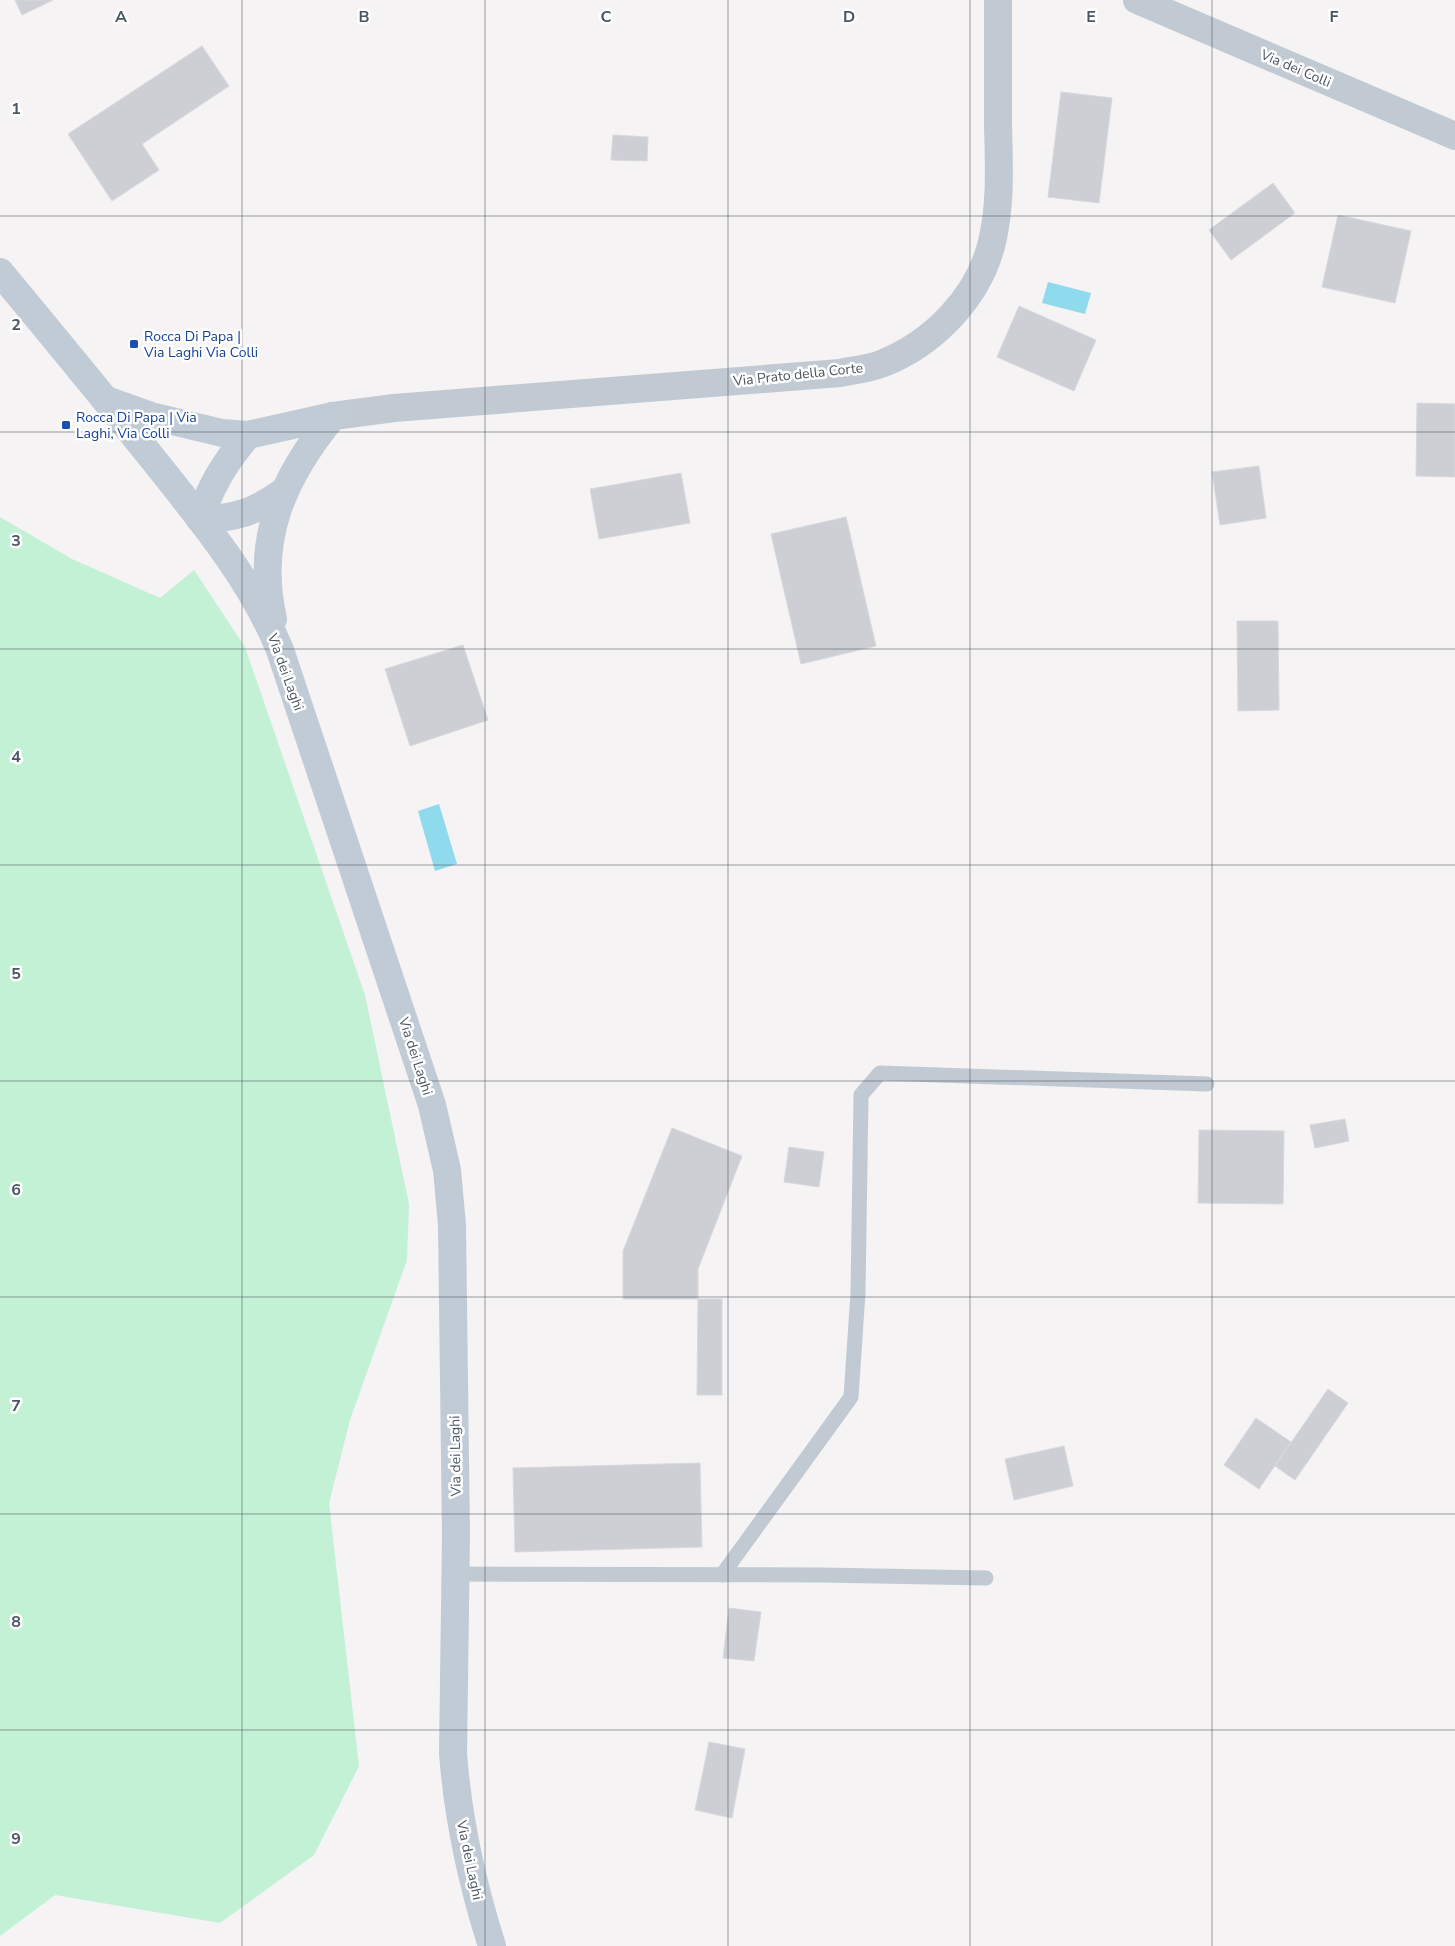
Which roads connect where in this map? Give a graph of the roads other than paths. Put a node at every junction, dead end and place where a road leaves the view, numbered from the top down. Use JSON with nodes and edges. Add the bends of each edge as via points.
{"nodes":[{"id":1,"x":998,"y":0,"type":"edge"},
{"id":2,"x":1137,"y":0,"type":"edge"},
{"id":3,"x":1455,"y":136,"type":"edge"},
{"id":4,"x":0,"y":272,"type":"edge"},
{"id":5,"x":105,"y":400,"type":"junction"},
{"id":6,"x":333,"y":416,"type":"junction"},
{"id":7,"x":248,"y":435,"type":"junction"},
{"id":8,"x":283,"y":492,"type":"junction"},
{"id":9,"x":200,"y":518,"type":"junction"},
{"id":10,"x":280,"y":650,"type":"junction"},
{"id":11,"x":1207,"y":1084,"type":"dead end"},
{"id":12,"x":456,"y":1574,"type":"junction"},
{"id":13,"x":722,"y":1575,"type":"junction"},
{"id":14,"x":986,"y":1578,"type":"dead end"},
{"id":15,"x":492,"y":1946,"type":"edge"}],
"edges":[{"from":1,"to":6,"type":"street","name":"Via Prato della Corte","via":[[998,196],[992,244],[979,278],[968,295],[944,324],[920,343],[880,364],[840,372],[394,408]]},
{"from":2,"to":3,"type":"street","name":"Via dei Colli"},
{"from":4,"to":5,"type":"main road","name":"Via dei Laghi"},
{"from":5,"to":7,"type":"main road","via":[[195,428]]},
{"from":5,"to":9,"type":"main road","name":"Via dei Laghi"},
{"from":6,"to":7,"type":"main road"},
{"from":6,"to":8,"type":"main road","via":[[302,457]]},
{"from":7,"to":9,"type":"main road","via":[[218,475]]},
{"from":8,"to":9,"type":"main road","via":[[245,514]]},
{"from":8,"to":10,"type":"main road","via":[[267,565],[269,598]]},
{"from":9,"to":10,"type":"main road","name":"Via dei Laghi","via":[[256,600]]},
{"from":10,"to":12,"type":"main road","name":"Via dei Laghi","via":[[432,1105],[442,1146],[452,1225]]},
{"from":11,"to":13,"type":"lane","via":[[880,1073],[861,1095],[858,1293],[851,1397]]},
{"from":12,"to":13,"type":"lane"},
{"from":12,"to":15,"type":"main road","name":"Via dei Laghi","via":[[453,1731],[456,1781],[471,1871]]},
{"from":13,"to":14,"type":"lane"}]}
